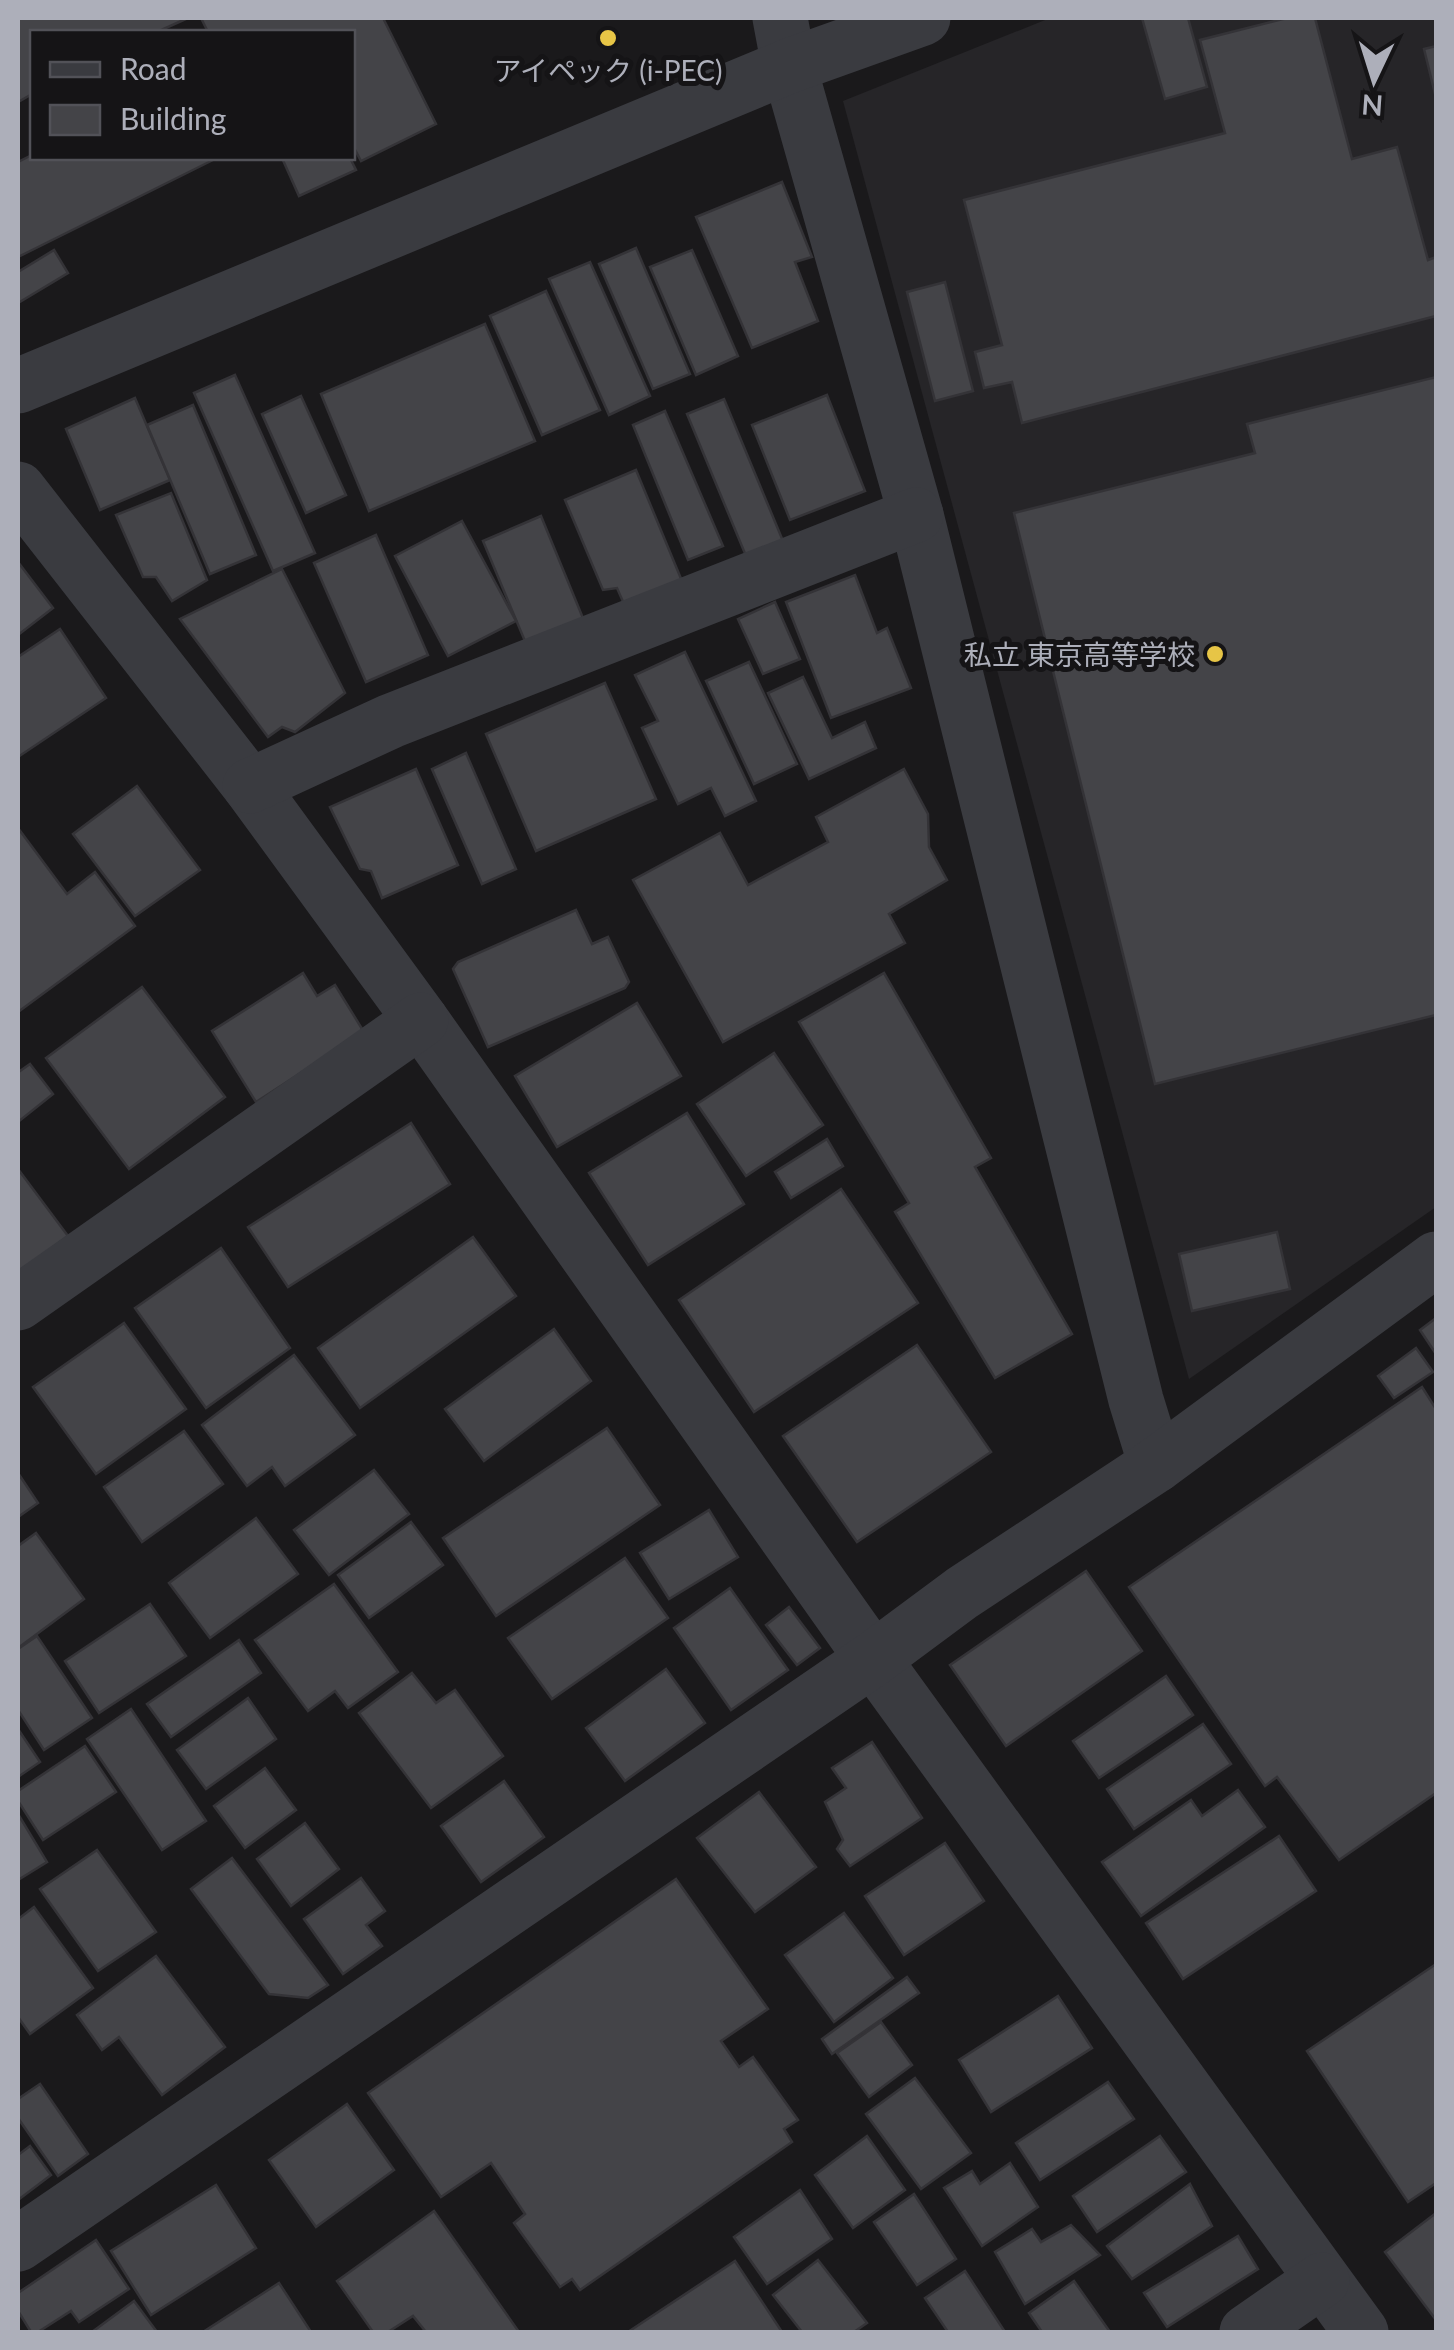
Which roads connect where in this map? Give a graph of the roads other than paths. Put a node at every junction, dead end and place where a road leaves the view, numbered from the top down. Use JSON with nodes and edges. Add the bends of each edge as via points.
{"nodes":[{"id":1,"x":923,"y":18,"type":"edge"},
{"id":2,"x":784,"y":42,"type":"edge"},
{"id":3,"x":18,"y":386,"type":"edge"},
{"id":4,"x":18,"y":490,"type":"edge"},
{"id":5,"x":916,"y":515,"type":"junction"},
{"id":6,"x":250,"y":786,"type":"junction"},
{"id":7,"x":421,"y":1020,"type":"junction"},
{"id":8,"x":1436,"y":1260,"type":"edge"},
{"id":9,"x":18,"y":1304,"type":"edge"},
{"id":10,"x":1156,"y":1464,"type":"junction"},
{"id":11,"x":873,"y":1658,"type":"junction"},
{"id":12,"x":18,"y":2244,"type":"edge"},
{"id":13,"x":1322,"y":2280,"type":"junction"},
{"id":14,"x":1247,"y":2332,"type":"edge"},
{"id":15,"x":1361,"y":2332,"type":"edge"}],
"edges":[{"from":1,"to":2,"type":"street"},
{"from":2,"to":3,"type":"street"},
{"from":2,"to":5,"type":"street"},
{"from":4,"to":6,"type":"street"},
{"from":5,"to":6,"type":"street","via":[[391,720]]},
{"from":5,"to":10,"type":"street"},
{"from":6,"to":7,"type":"street"},
{"from":7,"to":9,"type":"street"},
{"from":7,"to":11,"type":"street"},
{"from":8,"to":10,"type":"street"},
{"from":10,"to":11,"type":"street"},
{"from":11,"to":12,"type":"street"},
{"from":11,"to":13,"type":"street"},
{"from":13,"to":14,"type":"street"},
{"from":13,"to":15,"type":"street"}]}
